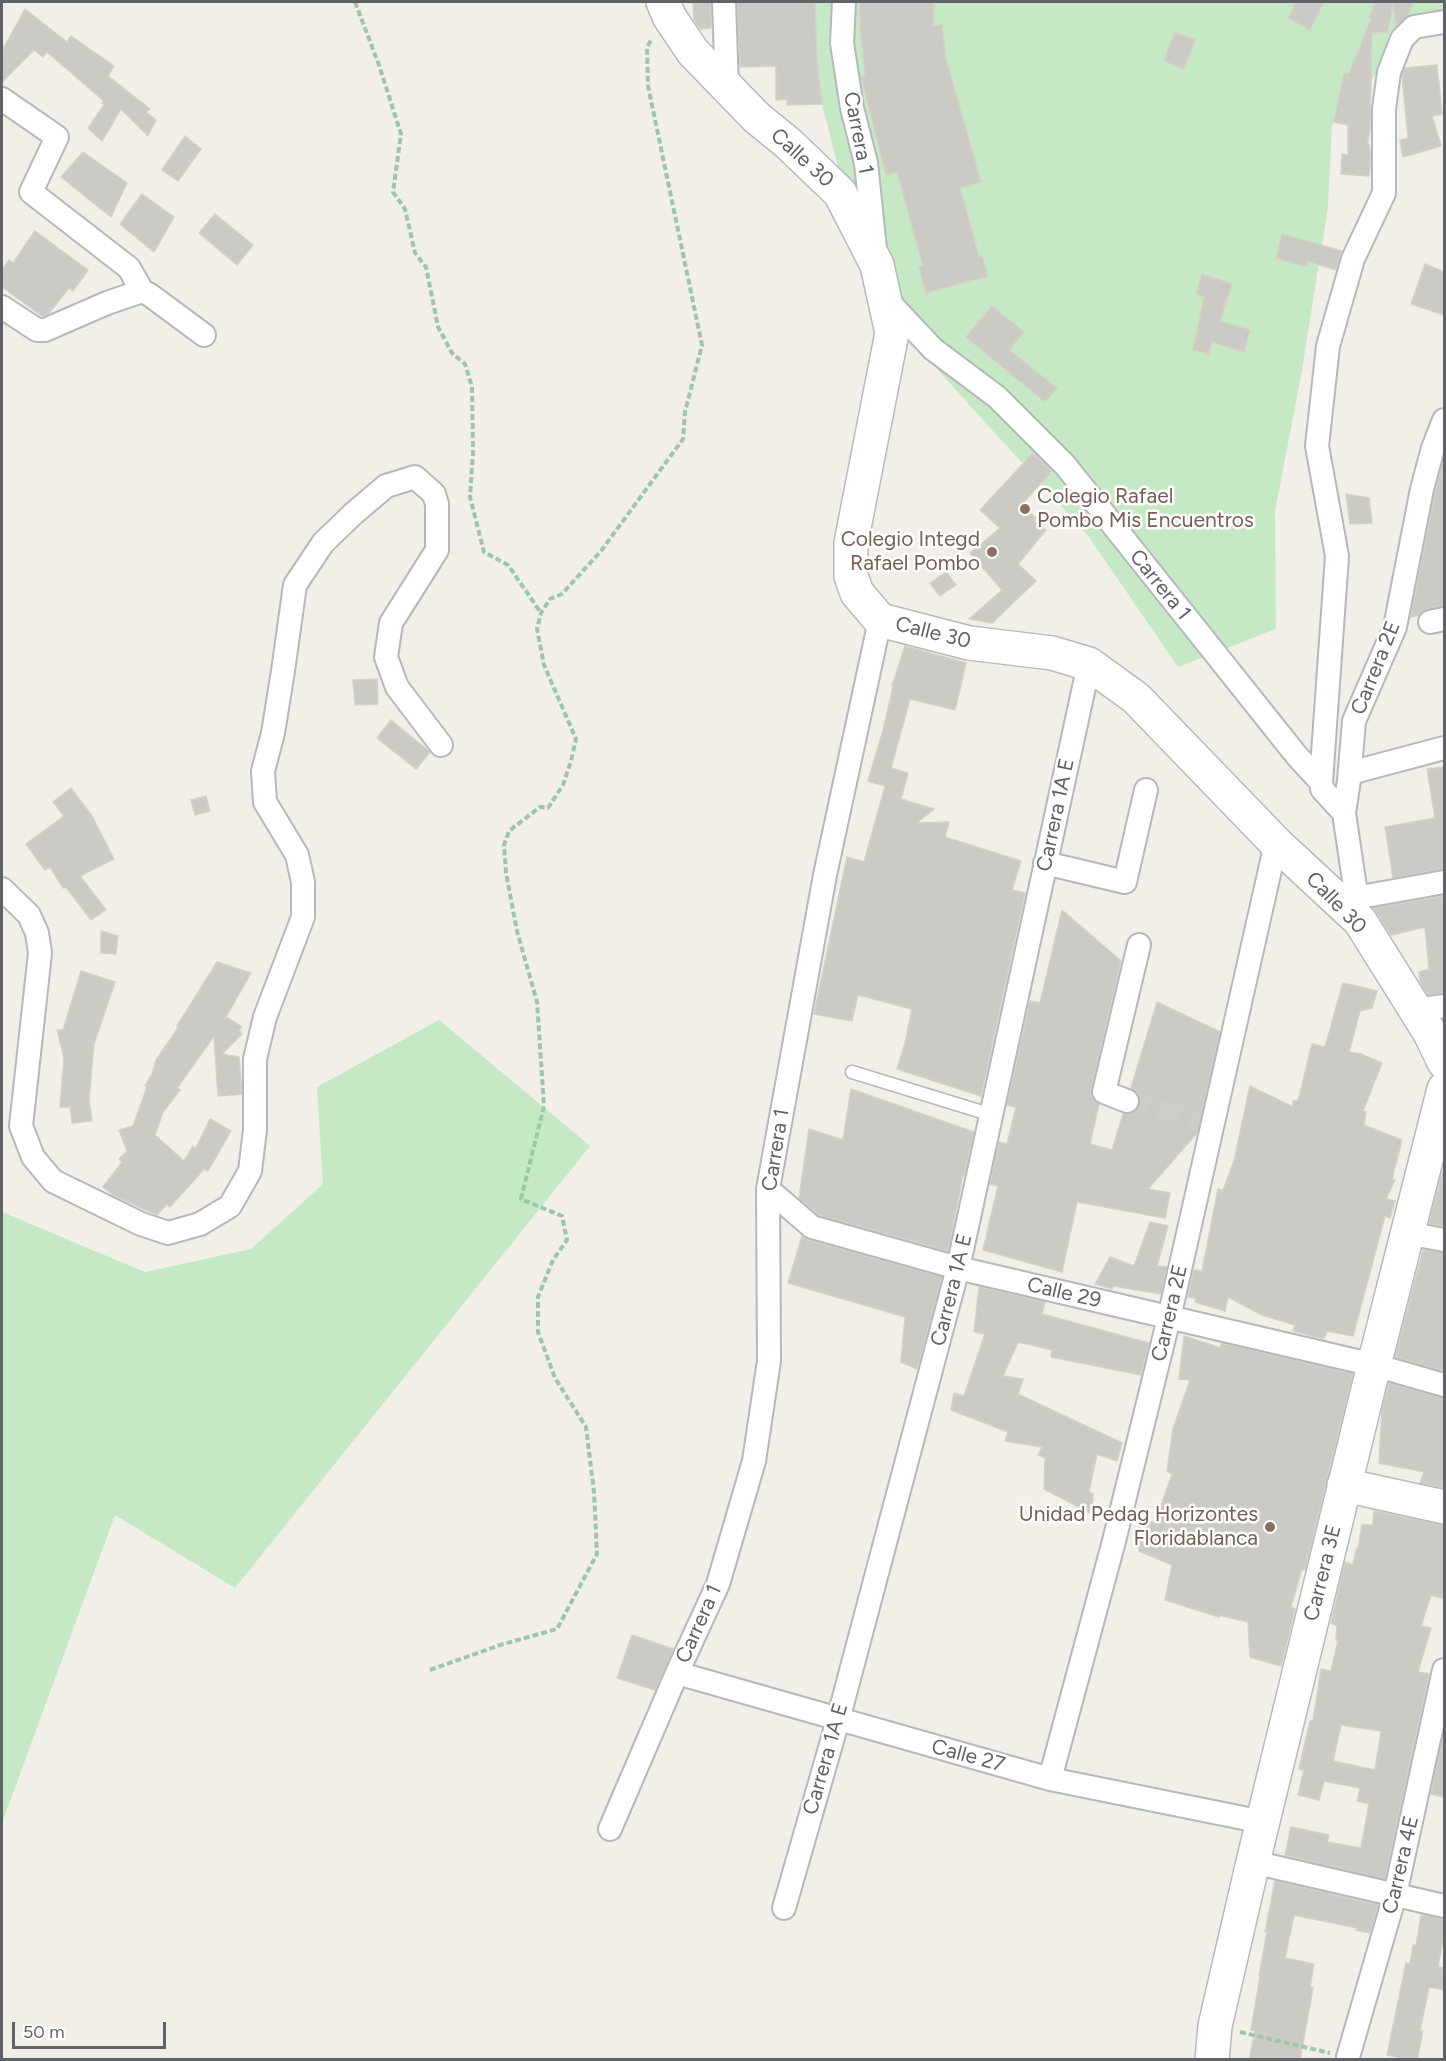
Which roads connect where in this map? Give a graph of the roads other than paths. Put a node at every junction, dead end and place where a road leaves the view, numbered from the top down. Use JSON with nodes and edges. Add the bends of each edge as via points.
{"nodes":[{"id":1,"x":724,"y":2,"type":"edge"},
{"id":2,"x":844,"y":2,"type":"edge"},
{"id":3,"x":666,"y":10,"type":"edge"},
{"id":4,"x":1444,"y":22,"type":"edge"},
{"id":5,"x":727,"y":88,"type":"junction"},
{"id":6,"x":2,"y":99,"type":"edge"},
{"id":7,"x":880,"y":280,"type":"junction"},
{"id":8,"x":142,"y":291,"type":"junction"},
{"id":9,"x":2,"y":307,"type":"edge"},
{"id":10,"x":204,"y":335,"type":"dead end"},
{"id":11,"x":1444,"y":420,"type":"edge"},
{"id":12,"x":880,"y":620,"type":"junction"},
{"id":13,"x":1089,"y":664,"type":"junction"},
{"id":14,"x":441,"y":745,"type":"dead end"},
{"id":15,"x":1444,"y":748,"type":"edge"},
{"id":16,"x":1350,"y":776,"type":"junction"},
{"id":17,"x":1322,"y":785,"type":"junction"},
{"id":18,"x":1146,"y":790,"type":"dead end"},
{"id":19,"x":1344,"y":813,"type":"junction"},
{"id":20,"x":1276,"y":843,"type":"junction"},
{"id":21,"x":1046,"y":863,"type":"junction"},
{"id":22,"x":1444,"y":882,"type":"edge"},
{"id":23,"x":2,"y":889,"type":"edge"},
{"id":24,"x":1357,"y":909,"type":"junction"},
{"id":25,"x":1139,"y":945,"type":"dead end"},
{"id":26,"x":1430,"y":1008,"type":"edge"},
{"id":27,"x":1444,"y":1062,"type":"edge"},
{"id":28,"x":852,"y":1072,"type":"dead end"},
{"id":29,"x":1444,"y":1094,"type":"edge"},
{"id":30,"x":1127,"y":1101,"type":"tunnel mouth"},
{"id":31,"x":992,"y":1115,"type":"junction"},
{"id":32,"x":768,"y":1189,"type":"junction"},
{"id":33,"x":1407,"y":1233,"type":"junction"},
{"id":34,"x":1444,"y":1240,"type":"edge"},
{"id":35,"x":958,"y":1268,"type":"junction"},
{"id":36,"x":1169,"y":1318,"type":"junction"},
{"id":37,"x":1374,"y":1365,"type":"junction"},
{"id":38,"x":1444,"y":1384,"type":"edge"},
{"id":39,"x":1344,"y":1485,"type":"junction"},
{"id":40,"x":1444,"y":1507,"type":"edge"},
{"id":41,"x":1444,"y":1670,"type":"edge"},
{"id":42,"x":677,"y":1673,"type":"junction"},
{"id":43,"x":838,"y":1720,"type":"junction"},
{"id":44,"x":1050,"y":1779,"type":"junction"},
{"id":45,"x":1263,"y":1822,"type":"junction"},
{"id":46,"x":610,"y":1829,"type":"dead end"},
{"id":47,"x":1253,"y":1862,"type":"junction"},
{"id":48,"x":1395,"y":1895,"type":"junction"},
{"id":49,"x":1444,"y":1906,"type":"edge"},
{"id":50,"x":784,"y":1908,"type":"dead end"},
{"id":51,"x":1348,"y":2057,"type":"road end"},
{"id":52,"x":1212,"y":2060,"type":"edge"}],
"edges":[{"from":1,"to":5,"type":"street"},
{"from":2,"to":7,"type":"street","name":"Carrera 1","via":[[842,43],[866,163]]},
{"from":3,"to":5,"type":"street","name":"Calle 30","via":[[693,52]]},
{"from":4,"to":17,"type":"street","via":[[1414,27],[1402,39],[1389,72],[1384,109],[1384,193],[1353,259],[1328,346],[1317,446],[1337,556]]},
{"from":5,"to":7,"type":"street","name":"Calle 30","via":[[840,193]]},
{"from":6,"to":8,"type":"street","via":[[57,137],[31,192],[129,268]]},
{"from":7,"to":12,"type":"street","name":"Calle 30","via":[[892,333],[850,543],[851,576],[857,593]]},
{"from":7,"to":17,"type":"street","name":"Carrera 1","via":[[933,348],[997,397],[1065,465]]},
{"from":8,"to":9,"type":"street","via":[[45,330],[37,330]]},
{"from":8,"to":10,"type":"street"},
{"from":11,"to":16,"type":"street","name":"Carrera 2E","via":[[1422,489],[1395,627],[1354,721]]},
{"from":12,"to":13,"type":"street","name":"Calle 30","via":[[969,643],[1052,653]]},
{"from":12,"to":32,"type":"street","name":"Carrera 1","via":[[825,875]]},
{"from":13,"to":20,"type":"street","name":"Calle 30","via":[[1136,698]]},
{"from":13,"to":21,"type":"street","name":"Carrera 1A E"},
{"from":14,"to":23,"type":"street","via":[[397,687],[386,657],[391,623],[437,550],[434,494],[415,477],[386,486],[353,514],[323,543],[295,585],[278,702],[262,771],[265,802],[297,855],[303,882],[303,917],[265,1017],[255,1059],[255,1130],[250,1171],[230,1206],[200,1224],[168,1233],[141,1224],[53,1181],[33,1157],[21,1126],[40,953],[37,933],[28,915]]},
{"from":15,"to":16,"type":"street"},
{"from":16,"to":17,"type":"street","via":[[1342,789],[1334,791]]},
{"from":16,"to":19,"type":"street","name":"Carrera 2E"},
{"from":17,"to":19,"type":"street","name":"Carrera 1"},
{"from":18,"to":21,"type":"street","via":[[1125,882]]},
{"from":19,"to":24,"type":"street","name":"Carrera 2E"},
{"from":20,"to":24,"type":"street","name":"Calle 30"},
{"from":20,"to":36,"type":"street","name":"Carrera 2E","via":[[1206,1123]]},
{"from":21,"to":31,"type":"street","name":"Carrera 1A E"},
{"from":22,"to":24,"type":"street"},
{"from":24,"to":26,"type":"street","name":"Calle 30"},
{"from":25,"to":30,"type":"street","via":[[1104,1092]]},
{"from":26,"to":27,"type":"street","name":"Calle 30","via":[[1430,1033]]},
{"from":28,"to":31,"type":"lane"},
{"from":29,"to":33,"type":"street","name":"Carrera 3E"},
{"from":31,"to":35,"type":"street","name":"Carrera 1A E"},
{"from":32,"to":35,"type":"street","name":"Calle 29","via":[[812,1227]]},
{"from":32,"to":42,"type":"street","name":"Carrera 1","via":[[769,1361],[754,1461],[718,1584]]},
{"from":33,"to":34,"type":"street"},
{"from":33,"to":37,"type":"street","name":"Carrera 3E"},
{"from":35,"to":36,"type":"street","name":"Calle 29"},
{"from":35,"to":43,"type":"street","name":"Carrera 1A E"},
{"from":36,"to":37,"type":"street","name":"Calle 29"},
{"from":36,"to":44,"type":"street","name":"Carrera 2E"},
{"from":37,"to":38,"type":"street","name":"Calle 29"},
{"from":37,"to":39,"type":"street","name":"Carrera 3E"},
{"from":39,"to":40,"type":"street"},
{"from":39,"to":45,"type":"street","name":"Carrera 3E"},
{"from":41,"to":48,"type":"street","name":"Carrera 4E"},
{"from":42,"to":43,"type":"street","name":"Calle 27"},
{"from":42,"to":46,"type":"street","name":"Carrera 1"},
{"from":43,"to":44,"type":"street","name":"Calle 27"},
{"from":43,"to":50,"type":"street","name":"Carrera 1A E"},
{"from":44,"to":45,"type":"street","name":"Calle 27"},
{"from":45,"to":47,"type":"street","name":"Carrera 3E"},
{"from":47,"to":48,"type":"street"},
{"from":47,"to":52,"type":"street","name":"Carrera 3E","via":[[1215,2026]]},
{"from":48,"to":49,"type":"street"},
{"from":48,"to":51,"type":"street","name":"Carrera 4E"}]}
